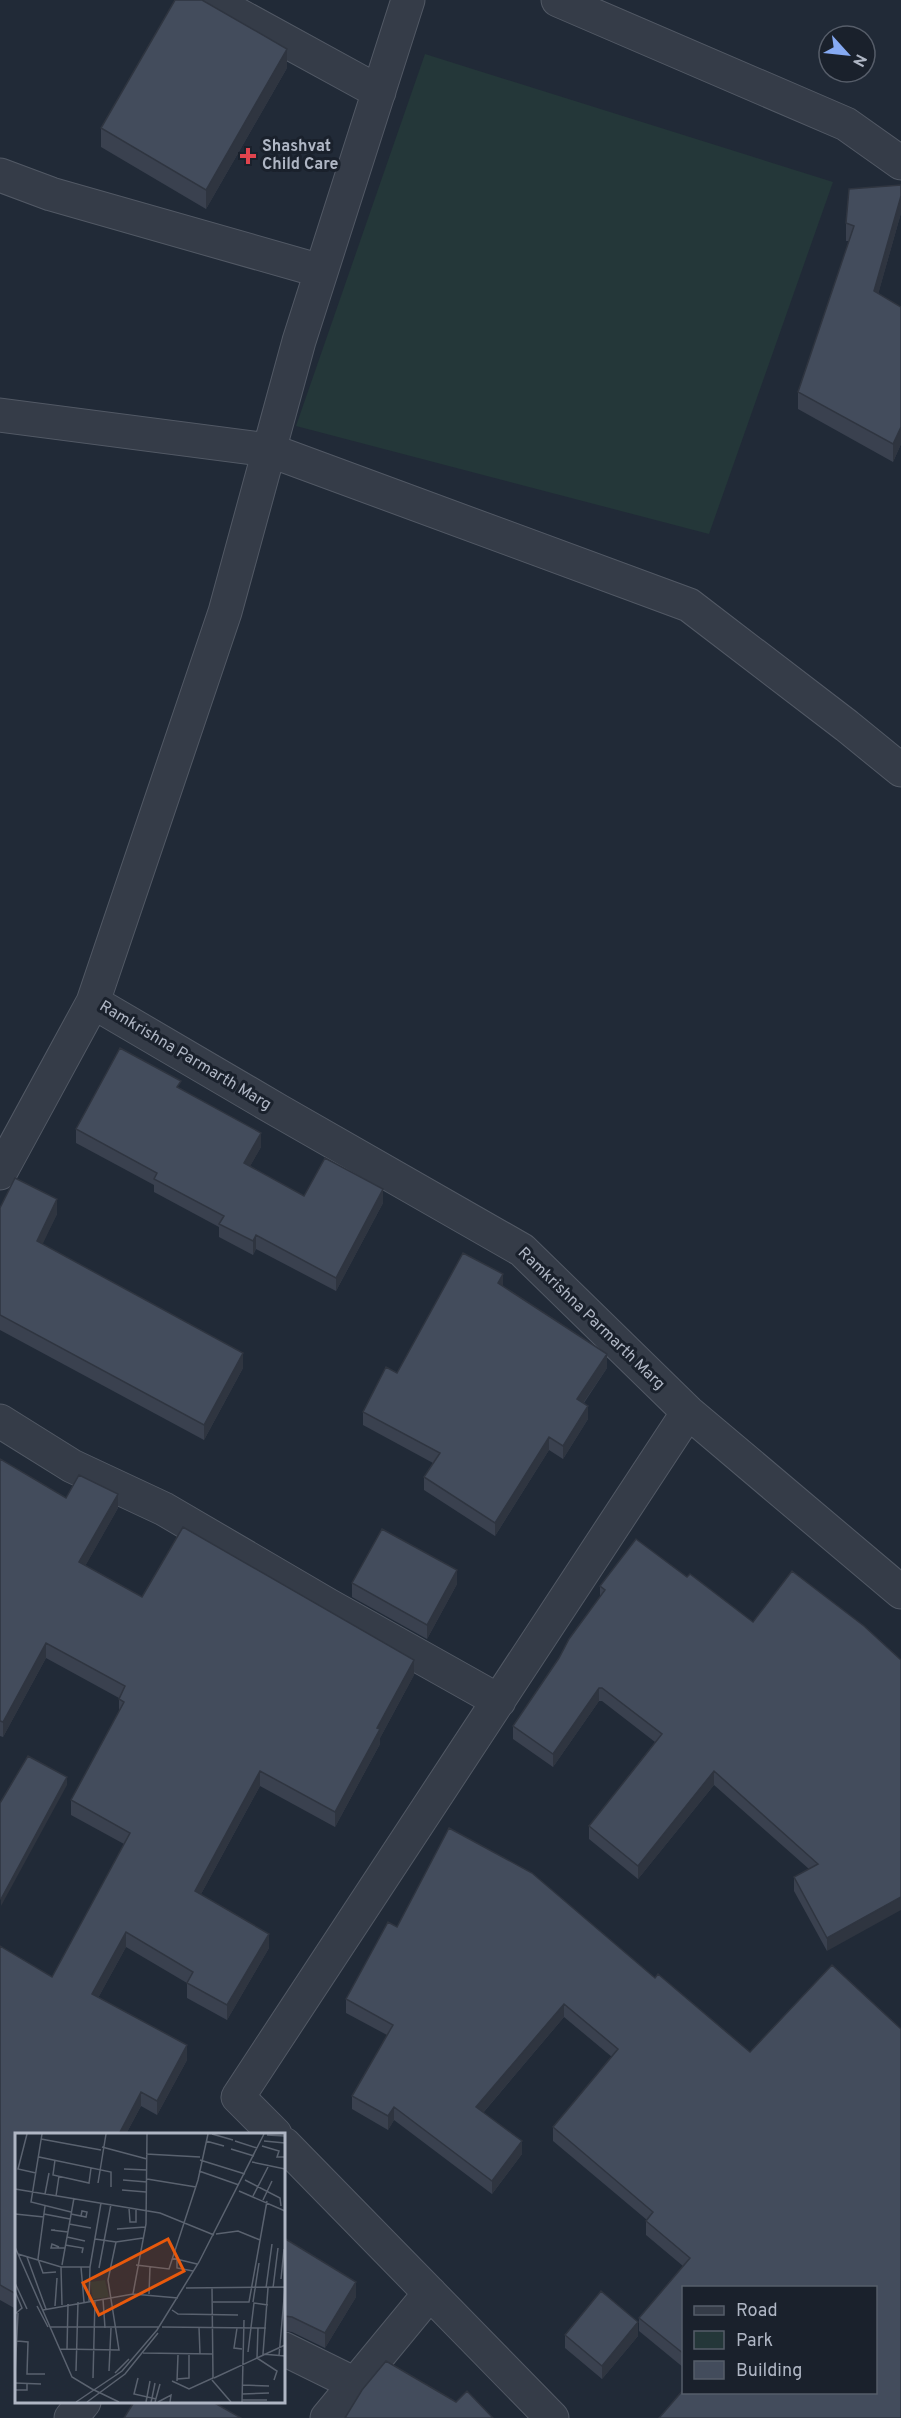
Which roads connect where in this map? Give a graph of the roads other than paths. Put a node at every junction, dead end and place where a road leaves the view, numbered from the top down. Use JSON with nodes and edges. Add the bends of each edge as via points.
{"nodes":[{"id":1,"x":211,"y":0,"type":"edge"},
{"id":2,"x":408,"y":0,"type":"edge"},
{"id":3,"x":558,"y":0,"type":"edge"},
{"id":4,"x":379,"y":92,"type":"junction"},
{"id":5,"x":901,"y":163,"type":"edge"},
{"id":6,"x":0,"y":175,"type":"edge"},
{"id":7,"x":321,"y":271,"type":"junction"},
{"id":8,"x":0,"y":415,"type":"edge"},
{"id":9,"x":269,"y":450,"type":"junction"},
{"id":10,"x":901,"y":770,"type":"edge"},
{"id":11,"x":93,"y":1002,"type":"junction"},
{"id":12,"x":0,"y":1173,"type":"edge"},
{"id":13,"x":688,"y":1412,"type":"junction"},
{"id":14,"x":0,"y":1421,"type":"edge"},
{"id":15,"x":901,"y":1592,"type":"edge"},
{"id":16,"x":499,"y":1701,"type":"junction"},
{"id":17,"x":274,"y":2133,"type":"edge"},
{"id":18,"x":285,"y":2145,"type":"edge"},
{"id":19,"x":430,"y":2294,"type":"junction"},
{"id":20,"x":285,"y":2349,"type":"edge"},
{"id":21,"x":355,"y":2384,"type":"junction"},
{"id":22,"x":83,"y":2403,"type":"edge"},
{"id":23,"x":71,"y":2418,"type":"edge"},
{"id":24,"x":327,"y":2418,"type":"edge"},
{"id":25,"x":552,"y":2418,"type":"edge"}],
"edges":[{"from":1,"to":4,"type":"street"},
{"from":2,"to":4,"type":"street"},
{"from":3,"to":5,"type":"street","via":[[846,124]]},
{"from":4,"to":7,"type":"street"},
{"from":6,"to":7,"type":"street","via":[[51,195]]},
{"from":7,"to":9,"type":"street"},
{"from":8,"to":9,"type":"street"},
{"from":9,"to":10,"type":"street","via":[[688,605]]},
{"from":9,"to":11,"type":"street","via":[[225,612]]},
{"from":11,"to":12,"type":"street"},
{"from":11,"to":13,"type":"street","name":"Ramkrishna Parmarth Marg","via":[[522,1250]]},
{"from":13,"to":15,"type":"street","name":"Ramkrishna Parmarth Marg"},
{"from":13,"to":16,"type":"street"},
{"from":14,"to":16,"type":"street","via":[[72,1466],[164,1509]]},
{"from":16,"to":17,"type":"street","via":[[238,2097]]},
{"from":18,"to":19,"type":"street"},
{"from":19,"to":21,"type":"street"},
{"from":19,"to":25,"type":"street"},
{"from":20,"to":21,"type":"street"},
{"from":21,"to":24,"type":"street"},
{"from":22,"to":23,"type":"street"}]}
